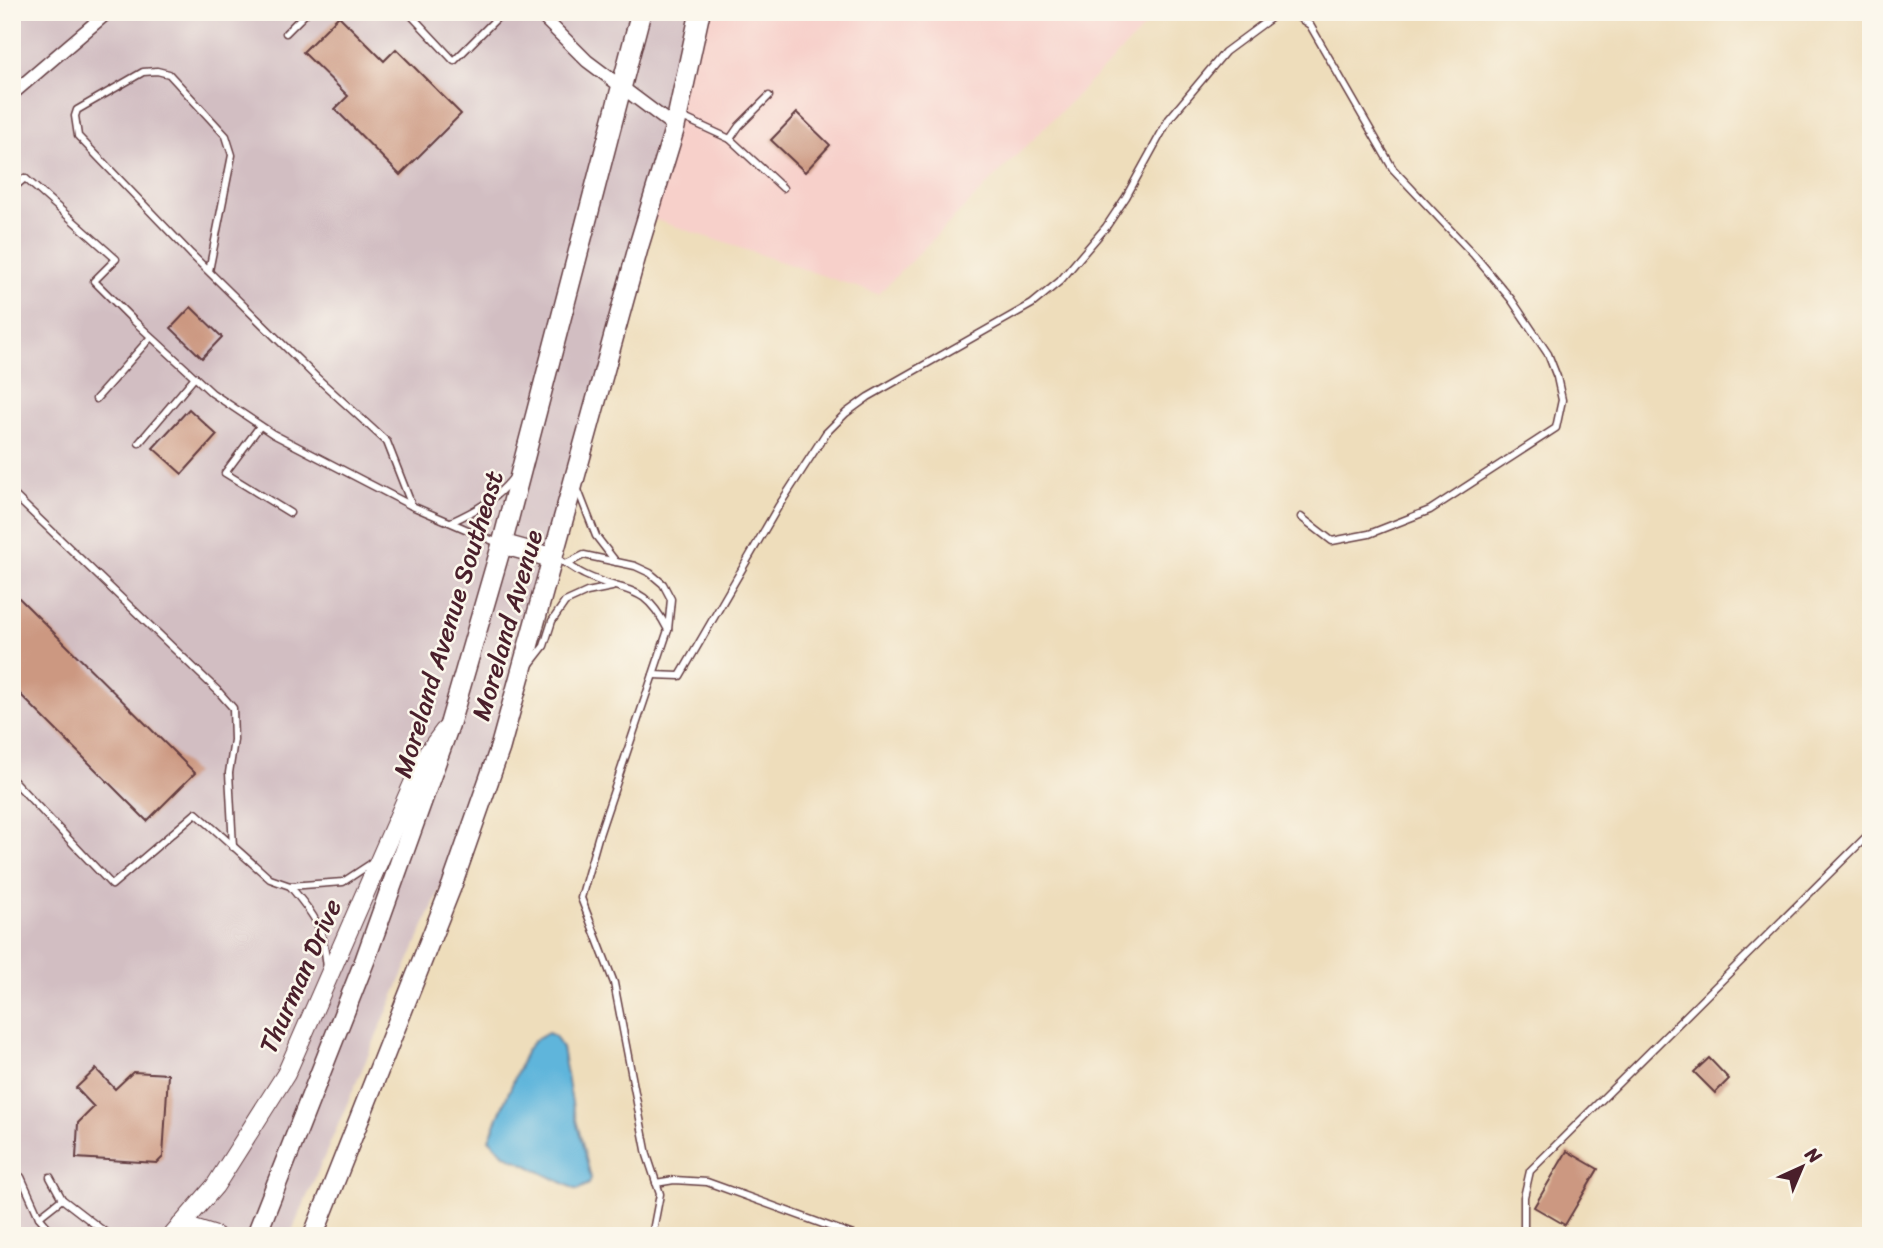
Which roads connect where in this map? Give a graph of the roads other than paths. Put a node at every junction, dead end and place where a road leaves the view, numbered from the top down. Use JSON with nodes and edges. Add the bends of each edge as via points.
{"nodes":[{"id":1,"x":108,"y":12,"type":"edge"},
{"id":2,"x":307,"y":12,"type":"edge"},
{"id":3,"x":408,"y":12,"type":"edge"},
{"id":4,"x":503,"y":12,"type":"edge"},
{"id":5,"x":538,"y":12,"type":"edge"},
{"id":6,"x":641,"y":12,"type":"edge"},
{"id":7,"x":700,"y":12,"type":"edge"},
{"id":8,"x":286,"y":33,"type":"dead end"},
{"id":9,"x":621,"y":86,"type":"junction"},
{"id":10,"x":12,"y":94,"type":"edge"},
{"id":11,"x":769,"y":96,"type":"dead end"},
{"id":12,"x":677,"y":122,"type":"junction"},
{"id":13,"x":730,"y":139,"type":"junction"},
{"id":14,"x":783,"y":188,"type":"dead end"},
{"id":15,"x":12,"y":189,"type":"edge"},
{"id":16,"x":209,"y":271,"type":"junction"},
{"id":17,"x":151,"y":337,"type":"junction"},
{"id":18,"x":195,"y":377,"type":"junction"},
{"id":19,"x":96,"y":399,"type":"dead end"},
{"id":20,"x":260,"y":426,"type":"junction"},
{"id":21,"x":139,"y":443,"type":"dead end"},
{"id":22,"x":522,"y":467,"type":"junction"},
{"id":23,"x":574,"y":481,"type":"junction"},
{"id":24,"x":12,"y":493,"type":"edge"},
{"id":25,"x":412,"y":506,"type":"junction"},
{"id":26,"x":290,"y":513,"type":"dead end"},
{"id":27,"x":1301,"y":517,"type":"dead end"},
{"id":28,"x":451,"y":522,"type":"junction"},
{"id":29,"x":502,"y":544,"type":"junction"},
{"id":30,"x":561,"y":561,"type":"junction"},
{"id":31,"x":616,"y":562,"type":"junction"},
{"id":32,"x":612,"y":587,"type":"junction"},
{"id":33,"x":668,"y":630,"type":"junction"},
{"id":34,"x":653,"y":675,"type":"junction"},
{"id":35,"x":520,"y":676,"type":"junction"},
{"id":36,"x":450,"y":723,"type":"junction"},
{"id":37,"x":12,"y":779,"type":"edge"},
{"id":38,"x":1871,"y":832,"type":"edge"},
{"id":39,"x":233,"y":847,"type":"junction"},
{"id":40,"x":381,"y":857,"type":"junction"},
{"id":41,"x":290,"y":886,"type":"junction"},
{"id":42,"x":328,"y":979,"type":"junction"},
{"id":43,"x":22,"y":1177,"type":"dead end"},
{"id":44,"x":50,"y":1177,"type":"dead end"},
{"id":45,"x":656,"y":1183,"type":"junction"},
{"id":46,"x":62,"y":1199,"type":"junction"},
{"id":47,"x":39,"y":1217,"type":"junction"},
{"id":48,"x":177,"y":1230,"type":"edge"},
{"id":49,"x":55,"y":1236,"type":"edge"},
{"id":50,"x":110,"y":1236,"type":"edge"},
{"id":51,"x":216,"y":1236,"type":"edge"},
{"id":52,"x":256,"y":1236,"type":"edge"},
{"id":53,"x":313,"y":1236,"type":"edge"},
{"id":54,"x":652,"y":1236,"type":"edge"},
{"id":55,"x":856,"y":1236,"type":"edge"},
{"id":56,"x":1524,"y":1236,"type":"edge"}],
"edges":[{"from":1,"to":10,"type":"street"},
{"from":2,"to":8,"type":"lane"},
{"from":3,"to":4,"type":"lane","via":[[454,61]]},
{"from":5,"to":9,"type":"street","via":[[587,61]]},
{"from":6,"to":9,"type":"main road","name":"Moreland Avenue Southeast"},
{"from":7,"to":12,"type":"main road","name":"Moreland Avenue"},
{"from":9,"to":12,"type":"street"},
{"from":9,"to":22,"type":"main road","name":"Moreland Avenue Southeast"},
{"from":11,"to":13,"type":"lane"},
{"from":12,"to":13,"type":"lane"},
{"from":12,"to":23,"type":"main road","name":"Moreland Avenue"},
{"from":13,"to":14,"type":"lane"},
{"from":15,"to":17,"type":"lane","via":[[25,178],[116,259],[94,281]]},
{"from":16,"to":16,"type":"lane","via":[[78,136],[77,110],[143,72],[169,74],[226,136],[229,145],[232,155]]},
{"from":16,"to":25,"type":"lane","via":[[387,442]]},
{"from":17,"to":18,"type":"lane"},
{"from":17,"to":19,"type":"lane"},
{"from":18,"to":20,"type":"lane"},
{"from":18,"to":21,"type":"lane"},
{"from":20,"to":25,"type":"lane"},
{"from":20,"to":26,"type":"lane","via":[[225,473]]},
{"from":22,"to":28,"type":"lane","via":[[494,498]]},
{"from":22,"to":29,"type":"main road","name":"Moreland Avenue Southeast"},
{"from":23,"to":30,"type":"main road","name":"Moreland Avenue"},
{"from":23,"to":31,"type":"lane","via":[[596,536]]},
{"from":24,"to":39,"type":"lane","via":[[233,708],[229,773]]},
{"from":25,"to":28,"type":"lane"},
{"from":27,"to":34,"type":"lane","via":[[1332,541],[1369,534],[1430,510],[1556,428],[1562,400],[1548,354],[1511,299],[1393,169],[1310,25],[1296,15],[1275,15],[1225,52],[1196,84],[1169,119],[1106,227],[1060,281],[1032,303],[868,397],[826,433],[680,676]]},
{"from":28,"to":29,"type":"lane"},
{"from":29,"to":30,"type":"main road"},
{"from":29,"to":36,"type":"main road","name":"Moreland Avenue Southeast"},
{"from":30,"to":31,"type":"lane","via":[[584,555]]},
{"from":30,"to":32,"type":"lane"},
{"from":30,"to":35,"type":"main road","name":"Moreland Avenue"},
{"from":31,"to":33,"type":"lane","via":[[650,573],[663,584],[671,599]]},
{"from":32,"to":33,"type":"lane","via":[[640,593],[657,609]]},
{"from":32,"to":35,"type":"lane","via":[[565,602],[552,621],[544,646]]},
{"from":33,"to":34,"type":"lane"},
{"from":34,"to":45,"type":"lane","via":[[581,898],[614,983]]},
{"from":35,"to":53,"type":"main road","name":"Moreland Avenue","via":[[452,885]]},
{"from":36,"to":40,"type":"main road","name":"Thurman Drive","via":[[424,758]]},
{"from":36,"to":52,"type":"main road","name":"Moreland Avenue Southeast","via":[[365,960]]},
{"from":37,"to":39,"type":"lane","via":[[112,885],[196,813]]},
{"from":38,"to":56,"type":"lane","via":[[1530,1171],[1524,1197]]},
{"from":39,"to":41,"type":"lane","via":[[270,878]]},
{"from":40,"to":41,"type":"lane","via":[[343,882]]},
{"from":40,"to":42,"type":"main road","name":"Thurman Drive"},
{"from":41,"to":42,"type":"lane","via":[[324,936]]},
{"from":42,"to":48,"type":"main road","name":"Thurman Drive","via":[[286,1074],[215,1186]]},
{"from":43,"to":47,"type":"lane"},
{"from":44,"to":46,"type":"lane"},
{"from":45,"to":54,"type":"lane","via":[[660,1194]]},
{"from":45,"to":55,"type":"lane","via":[[707,1182]]},
{"from":46,"to":47,"type":"lane"},
{"from":46,"to":50,"type":"lane"},
{"from":47,"to":49,"type":"lane"},
{"from":48,"to":51,"type":"main road"}]}
